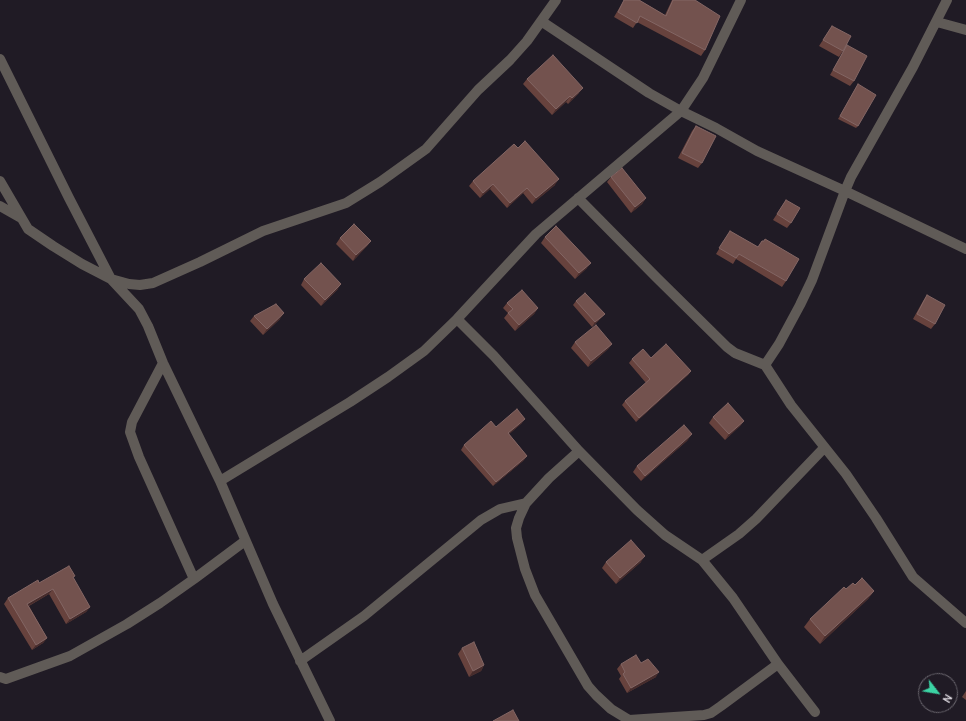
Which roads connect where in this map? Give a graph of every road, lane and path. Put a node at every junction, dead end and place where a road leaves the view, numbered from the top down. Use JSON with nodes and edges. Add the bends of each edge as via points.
{"nodes":[{"id":1,"x":556,"y":0,"type":"edge"},
{"id":2,"x":741,"y":0,"type":"edge"},
{"id":3,"x":947,"y":0,"type":"edge"},
{"id":4,"x":541,"y":21,"type":"junction"},
{"id":5,"x":937,"y":22,"type":"junction"},
{"id":6,"x":966,"y":30,"type":"edge"},
{"id":7,"x":0,"y":59,"type":"edge"},
{"id":8,"x":681,"y":111,"type":"junction"},
{"id":9,"x":0,"y":180,"type":"edge"},
{"id":10,"x":845,"y":190,"type":"junction"},
{"id":11,"x":578,"y":198,"type":"junction"},
{"id":12,"x":0,"y":206,"type":"edge"},
{"id":13,"x":23,"y":219,"type":"junction"},
{"id":14,"x":966,"y":249,"type":"edge"},
{"id":15,"x":111,"y":279,"type":"junction"},
{"id":16,"x":457,"y":318,"type":"junction"},
{"id":17,"x":163,"y":363,"type":"junction"},
{"id":18,"x":764,"y":365,"type":"junction"},
{"id":19,"x":824,"y":448,"type":"junction"},
{"id":20,"x":579,"y":451,"type":"junction"},
{"id":21,"x":220,"y":481,"type":"junction"},
{"id":22,"x":526,"y":503,"type":"junction"},
{"id":23,"x":245,"y":541,"type":"junction"},
{"id":24,"x":702,"y":560,"type":"junction"},
{"id":25,"x":194,"y":579,"type":"junction"},
{"id":26,"x":966,"y":623,"type":"edge"},
{"id":27,"x":300,"y":661,"type":"junction"},
{"id":28,"x":778,"y":664,"type":"junction"},
{"id":29,"x":0,"y":677,"type":"edge"},
{"id":30,"x":815,"y":712,"type":"dead end"},
{"id":31,"x":330,"y":721,"type":"edge"}],
"edges":[{"from":1,"to":4,"type":"street"},
{"from":2,"to":8,"type":"street","via":[[703,78]]},
{"from":3,"to":5,"type":"street"},
{"from":4,"to":8,"type":"street","via":[[649,93]]},
{"from":4,"to":15,"type":"street","via":[[510,60],[478,90],[426,149],[346,203],[263,231],[153,283],[129,284]]},
{"from":5,"to":6,"type":"street"},
{"from":5,"to":10,"type":"street"},
{"from":7,"to":15,"type":"street"},
{"from":8,"to":10,"type":"street","via":[[757,151]]},
{"from":8,"to":11,"type":"street"},
{"from":9,"to":13,"type":"street"},
{"from":10,"to":14,"type":"street"},
{"from":10,"to":18,"type":"street","via":[[812,280],[779,344]]},
{"from":11,"to":16,"type":"street","via":[[536,234]]},
{"from":11,"to":18,"type":"street","via":[[727,347]]},
{"from":12,"to":13,"type":"street"},
{"from":13,"to":15,"type":"street","via":[[28,229],[82,264]]},
{"from":15,"to":17,"type":"street","via":[[139,308]]},
{"from":16,"to":20,"type":"street"},
{"from":16,"to":21,"type":"street","via":[[424,351],[388,378]]},
{"from":17,"to":21,"type":"street"},
{"from":17,"to":25,"type":"street","via":[[132,422],[130,432]]},
{"from":18,"to":19,"type":"street"},
{"from":19,"to":24,"type":"street","via":[[756,519]]},
{"from":19,"to":26,"type":"street","via":[[846,474],[913,577]]},
{"from":20,"to":22,"type":"street"},
{"from":20,"to":24,"type":"street","via":[[652,524]]},
{"from":21,"to":23,"type":"street"},
{"from":22,"to":27,"type":"street","via":[[500,509],[481,520],[364,616]]},
{"from":22,"to":28,"type":"street","via":[[516,528],[521,554],[535,595],[588,686],[628,720],[711,713]]},
{"from":23,"to":25,"type":"street"},
{"from":23,"to":27,"type":"street"},
{"from":24,"to":28,"type":"street","via":[[733,598]]},
{"from":25,"to":29,"type":"street","via":[[127,624],[70,656],[6,679]]},
{"from":27,"to":31,"type":"street"},
{"from":28,"to":30,"type":"street"}]}
